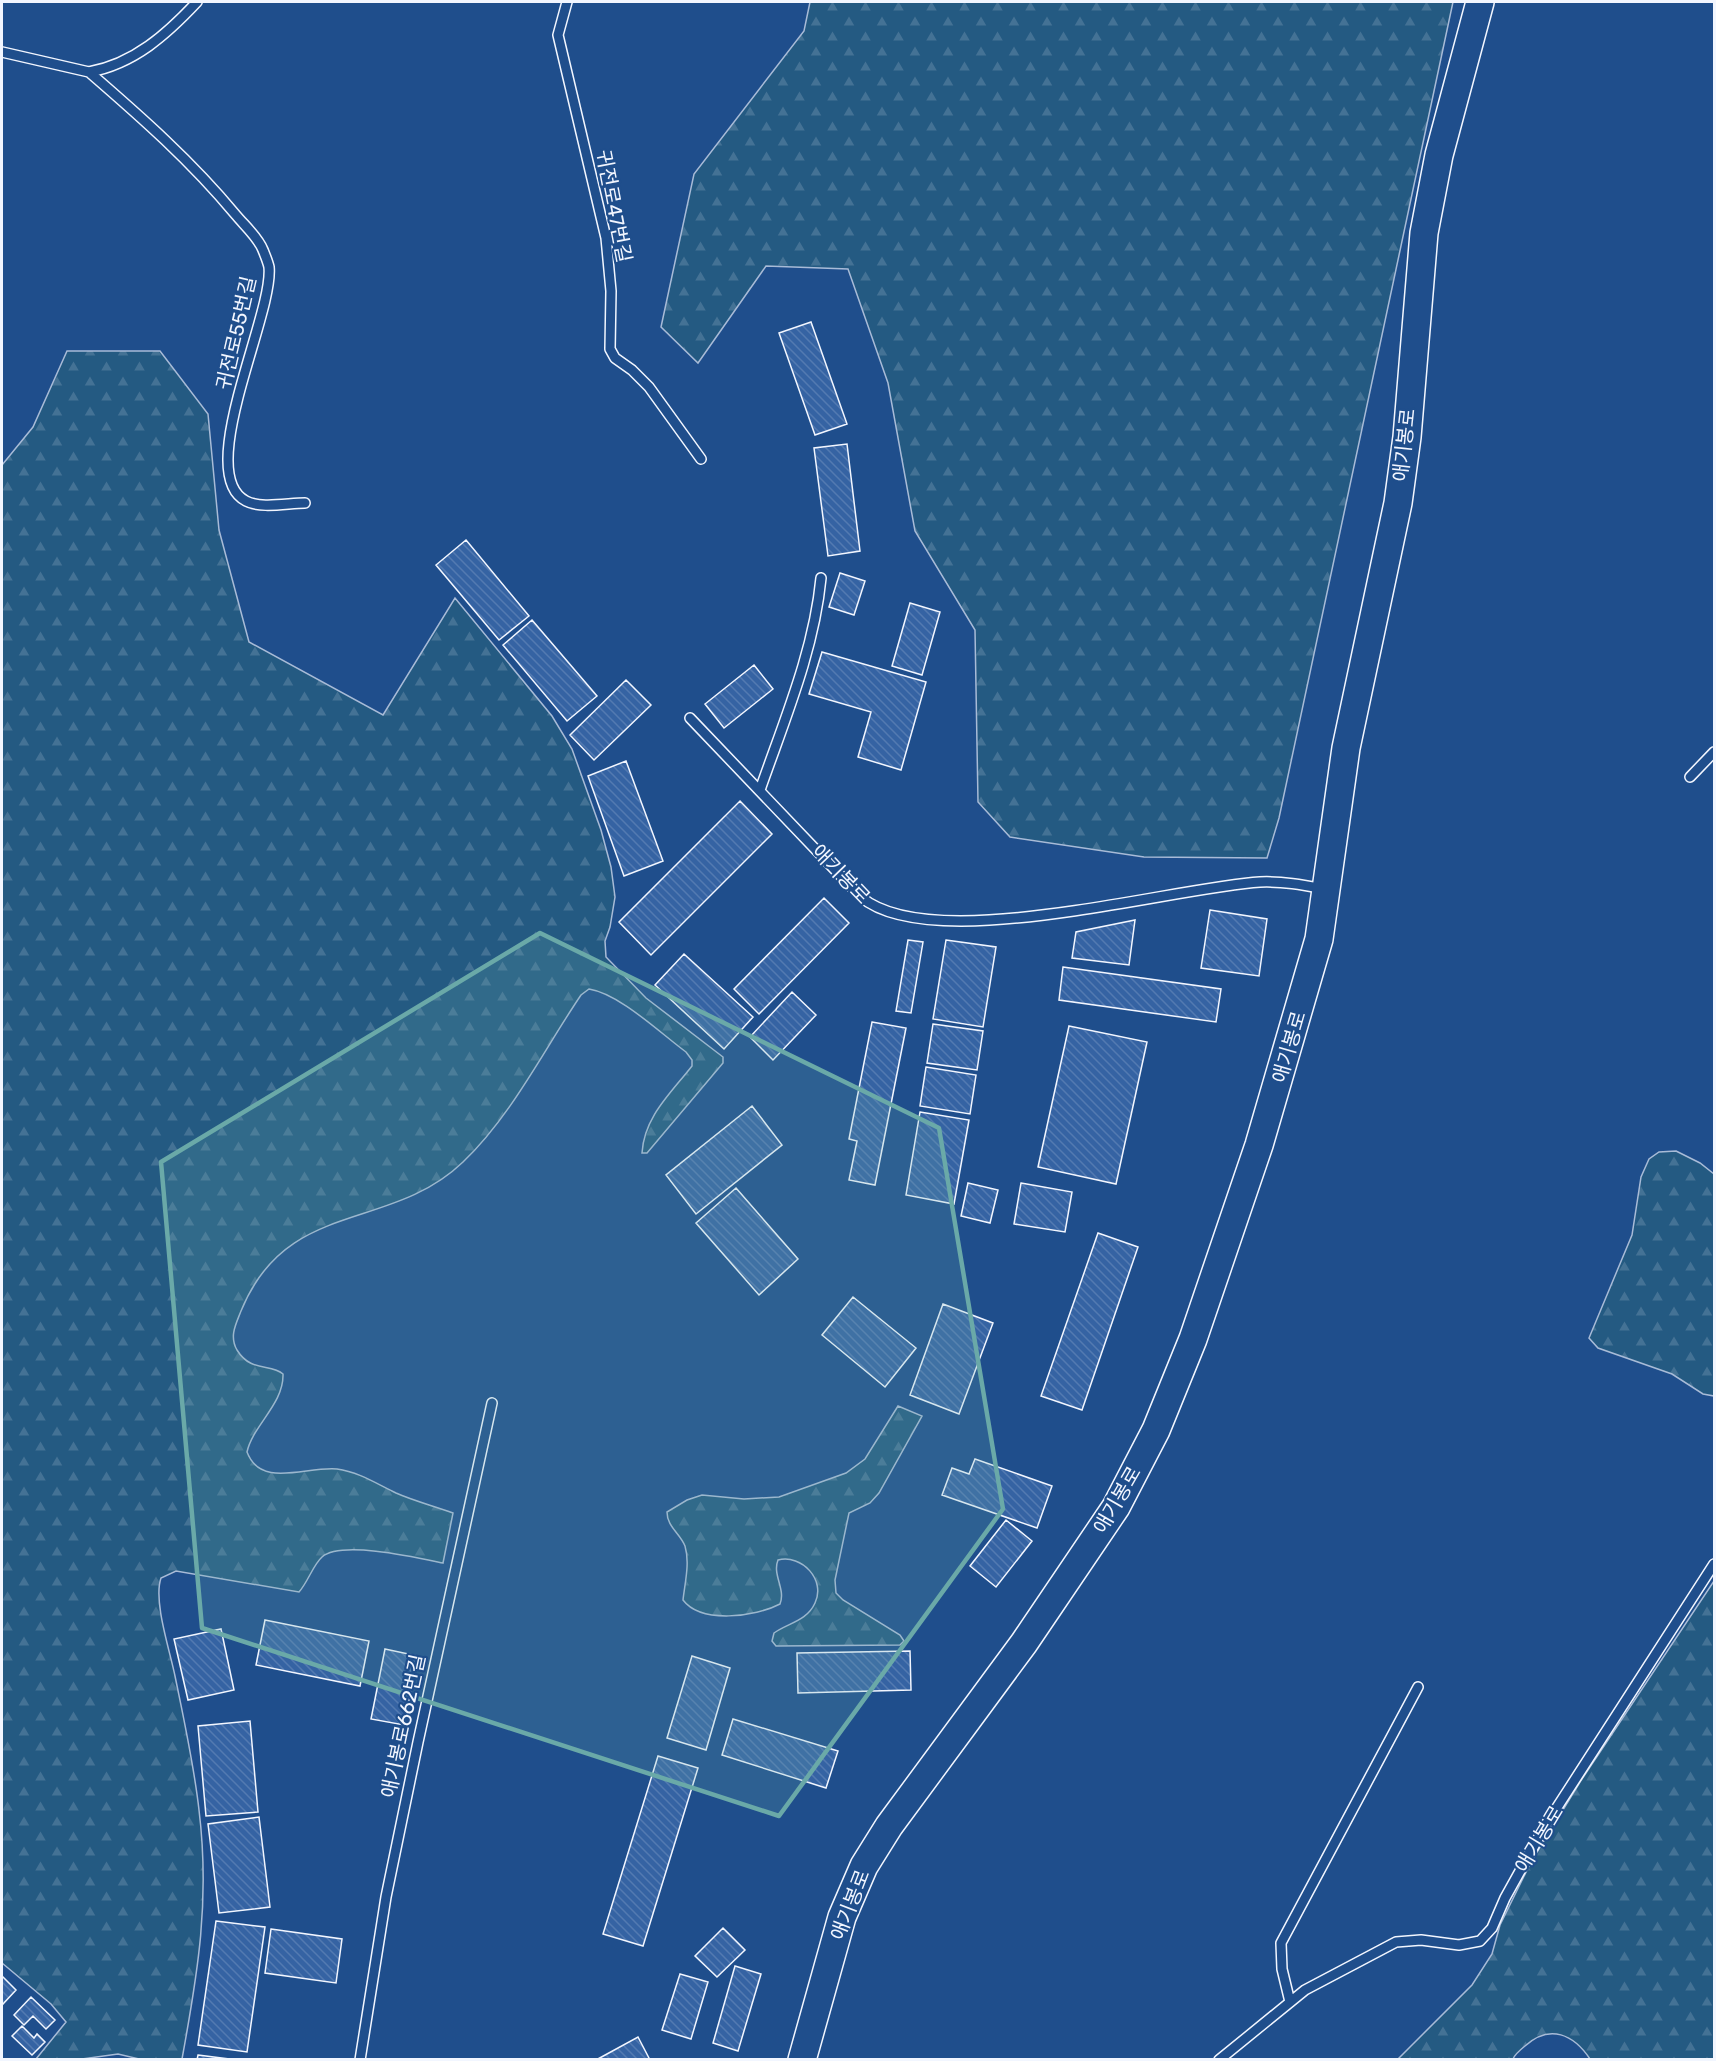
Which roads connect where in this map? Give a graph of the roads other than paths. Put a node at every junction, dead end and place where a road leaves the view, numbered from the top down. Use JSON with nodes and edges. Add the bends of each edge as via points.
{"nodes":[{"id":1,"x":198,"y":2,"type":"edge"},
{"id":2,"x":567,"y":2,"type":"edge"},
{"id":3,"x":1480,"y":2,"type":"edge"},
{"id":4,"x":2,"y":52,"type":"edge"},
{"id":5,"x":89,"y":72,"type":"junction"},
{"id":6,"x":700,"y":459,"type":"dead end"},
{"id":7,"x":305,"y":503,"type":"dead end"},
{"id":8,"x":821,"y":578,"type":"dead end"},
{"id":9,"x":690,"y":718,"type":"dead end"},
{"id":10,"x":1714,"y":752,"type":"edge"},
{"id":11,"x":1690,"y":777,"type":"dead end"},
{"id":12,"x":760,"y":790,"type":"junction"},
{"id":13,"x":1326,"y":889,"type":"junction"},
{"id":14,"x":492,"y":1403,"type":"dead end"},
{"id":15,"x":1714,"y":1564,"type":"edge"},
{"id":16,"x":1418,"y":1687,"type":"dead end"},
{"id":17,"x":1290,"y":2002,"type":"junction"},
{"id":18,"x":360,"y":2060,"type":"edge"},
{"id":19,"x":802,"y":2060,"type":"edge"},
{"id":20,"x":1219,"y":2060,"type":"edge"}],
"edges":[{"from":1,"to":5,"type":"lane","name":"귀전로55번길","via":[[153,44],[124,62]]},
{"from":2,"to":6,"type":"lane","name":"귀전로47번길","via":[[558,35],[606,238],[611,291],[610,349],[649,387]]},
{"from":3,"to":13,"type":"main road","name":"애기봉로","via":[[1439,155],[1424,233],[1398,503],[1346,748]]},
{"from":4,"to":5,"type":"lane","name":"귀전로55번길"},
{"from":5,"to":7,"type":"lane","name":"귀전로55번길","via":[[194,167],[262,247],[269,268],[265,295],[227,469],[233,489],[246,501]]},
{"from":8,"to":12,"type":"lane","via":[[809,644]]},
{"from":9,"to":12,"type":"lane","name":"애기봉로"},
{"from":10,"to":11,"type":"lane"},
{"from":12,"to":13,"type":"lane","name":"애기봉로","via":[[861,897],[887,913],[937,921],[1005,919],[1262,882]]},
{"from":13,"to":19,"type":"main road","name":"애기봉로","via":[[1319,939],[1259,1145],[1193,1339],[1156,1430],[1116,1507],[864,1866],[842,1917]]},
{"from":14,"to":18,"type":"lane","name":"애기봉로662번길","via":[[398,1842]]},
{"from":15,"to":17,"type":"lane","name":"애기봉로","via":[[1545,1826],[1492,1928],[1480,1941],[1459,1945],[1421,1940],[1396,1942],[1305,1990]]},
{"from":16,"to":17,"type":"lane","via":[[1281,1943]]},
{"from":17,"to":20,"type":"lane","name":"애기봉로"}]}
